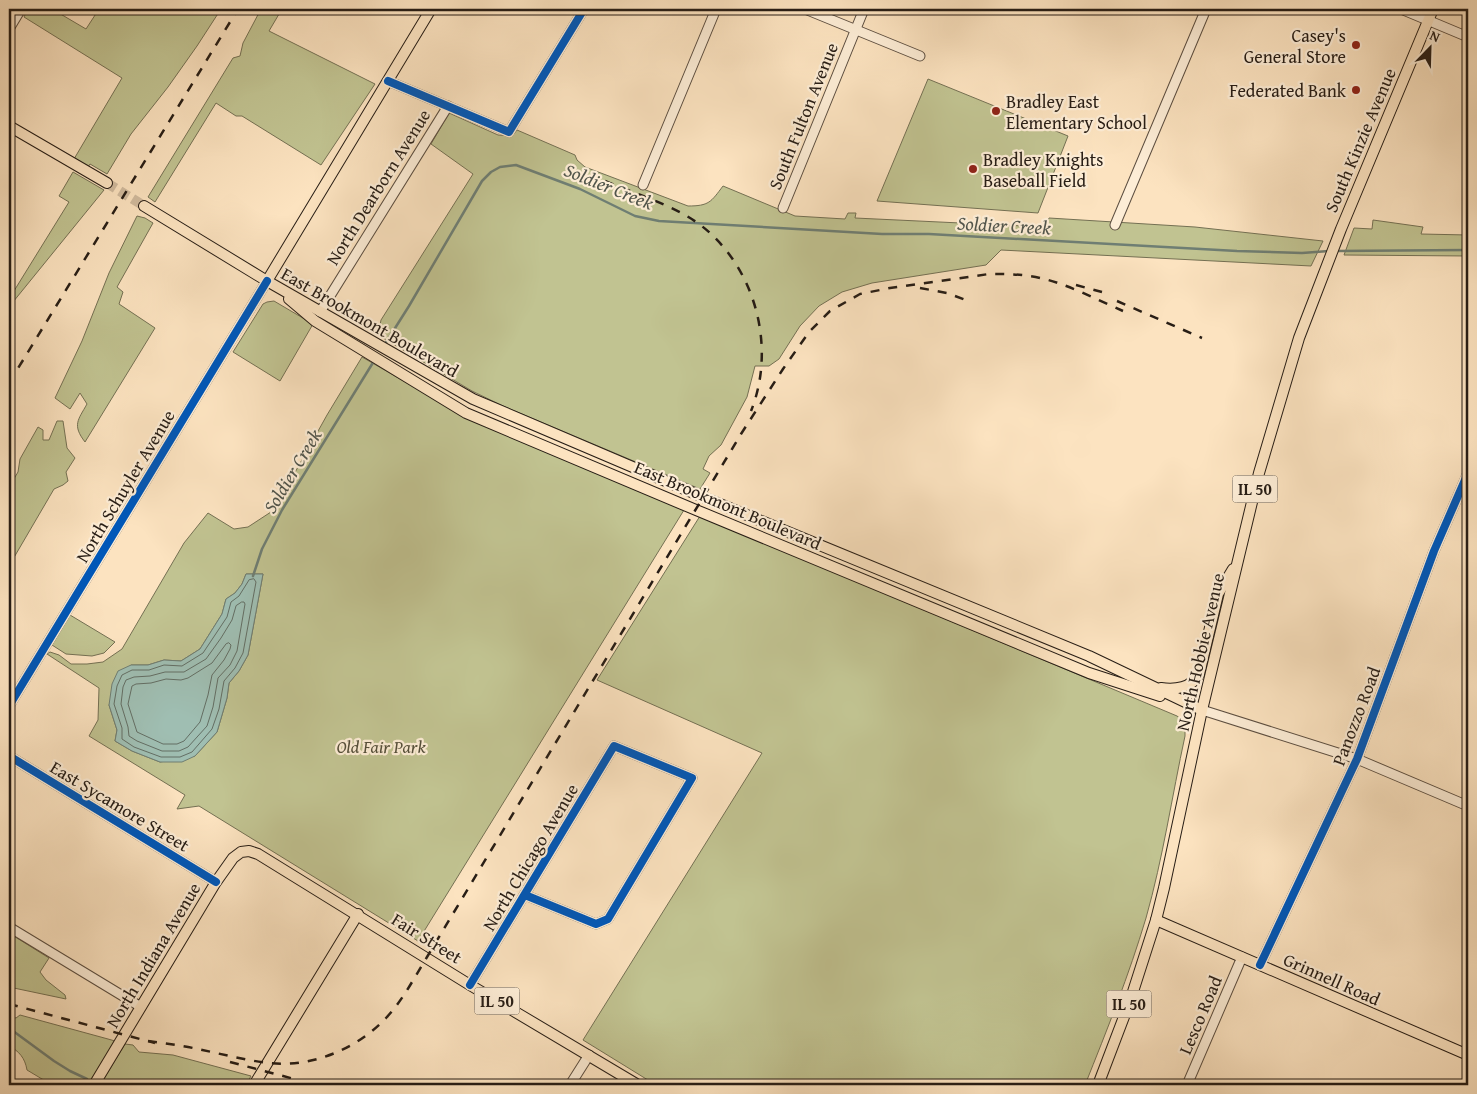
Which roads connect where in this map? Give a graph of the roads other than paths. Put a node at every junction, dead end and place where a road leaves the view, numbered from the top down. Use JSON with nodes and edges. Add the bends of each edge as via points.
{"nodes":[{"id":1,"x":21,"y":9,"type":"edge"},
{"id":2,"x":431,"y":9,"type":"edge"},
{"id":3,"x":584,"y":9,"type":"edge"},
{"id":4,"x":716,"y":9,"type":"edge"},
{"id":5,"x":805,"y":9,"type":"edge"},
{"id":6,"x":864,"y":9,"type":"edge"},
{"id":7,"x":1206,"y":9,"type":"edge"},
{"id":8,"x":1401,"y":9,"type":"edge"},
{"id":9,"x":1433,"y":9,"type":"edge"},
{"id":10,"x":1428,"y":20,"type":"junction"},
{"id":11,"x":9,"y":29,"type":"edge"},
{"id":12,"x":856,"y":30,"type":"junction"},
{"id":13,"x":1468,"y":37,"type":"edge"},
{"id":14,"x":920,"y":56,"type":"dead end"},
{"id":15,"x":388,"y":81,"type":"junction"},
{"id":16,"x":448,"y":106,"type":"junction"},
{"id":17,"x":9,"y":126,"type":"edge"},
{"id":18,"x":107,"y":184,"type":"tunnel mouth"},
{"id":19,"x":643,"y":185,"type":"dead end"},
{"id":20,"x":144,"y":206,"type":"tunnel mouth"},
{"id":21,"x":783,"y":208,"type":"dead end"},
{"id":22,"x":1115,"y":225,"type":"dead end"},
{"id":23,"x":1341,"y":229,"type":"joint"},
{"id":24,"x":267,"y":281,"type":"junction"},
{"id":25,"x":320,"y":312,"type":"junction"},
{"id":26,"x":1468,"y":473,"type":"edge"},
{"id":27,"x":1238,"y":562,"type":"junction"},
{"id":28,"x":1154,"y":687,"type":"junction"},
{"id":29,"x":9,"y":706,"type":"edge"},
{"id":30,"x":1202,"y":710,"type":"junction"},
{"id":31,"x":9,"y":756,"type":"edge"},
{"id":32,"x":1357,"y":759,"type":"junction"},
{"id":33,"x":1468,"y":806,"type":"edge"},
{"id":34,"x":250,"y":851,"type":"joint"},
{"id":35,"x":216,"y":882,"type":"junction"},
{"id":36,"x":525,"y":895,"type":"junction"},
{"id":37,"x":358,"y":914,"type":"junction"},
{"id":38,"x":1156,"y":920,"type":"junction"},
{"id":39,"x":9,"y":927,"type":"edge"},
{"id":40,"x":1242,"y":957,"type":"junction"},
{"id":41,"x":1260,"y":965,"type":"junction"},
{"id":42,"x":470,"y":984,"type":"junction"},
{"id":43,"x":141,"y":1008,"type":"junction"},
{"id":44,"x":589,"y":1055,"type":"junction"},
{"id":45,"x":1468,"y":1055,"type":"edge"},
{"id":46,"x":94,"y":1085,"type":"edge"},
{"id":47,"x":254,"y":1085,"type":"edge"},
{"id":48,"x":570,"y":1085,"type":"edge"},
{"id":49,"x":638,"y":1085,"type":"edge"},
{"id":50,"x":1098,"y":1085,"type":"edge"},
{"id":51,"x":1187,"y":1085,"type":"edge"}],
"edges":[{"from":1,"to":11,"type":"street"},
{"from":2,"to":15,"type":"main road","name":"North Schuyler Avenue"},
{"from":3,"to":16,"type":"street","via":[[509,132]]},
{"from":4,"to":19,"type":"street"},
{"from":5,"to":12,"type":"street"},
{"from":6,"to":12,"type":"street","name":"South Fulton Avenue"},
{"from":7,"to":22,"type":"street"},
{"from":8,"to":10,"type":"street"},
{"from":9,"to":10,"type":"main road","name":"South Kinzie Avenue","number":"IL 50"},
{"from":10,"to":13,"type":"street"},
{"from":10,"to":23,"type":"main road","name":"South Kinzie Avenue","number":"IL 50"},
{"from":12,"to":14,"type":"street"},
{"from":12,"to":21,"type":"street","name":"South Fulton Avenue"},
{"from":15,"to":16,"type":"street"},
{"from":15,"to":24,"type":"main road","name":"North Schuyler Avenue"},
{"from":16,"to":25,"type":"street","name":"North Dearborn Avenue"},
{"from":17,"to":18,"type":"main road"},
{"from":20,"to":24,"type":"main road","name":"East Brookmont Boulevard"},
{"from":23,"to":27,"type":"main road","name":"North Hobbie Avenue","number":"IL 50","via":[[1299,338],[1259,473]]},
{"from":24,"to":25,"type":"main road","name":"East Brookmont Boulevard"},
{"from":24,"to":29,"type":"street","name":"North Schuyler Avenue"},
{"from":24,"to":30,"type":"main road","name":"East Brookmont Boulevard","via":[[315,321],[466,413],[1089,673]]},
{"from":25,"to":28,"type":"main road","name":"East Brookmont Boulevard","via":[[473,399],[1089,656]]},
{"from":26,"to":32,"type":"street","name":"Panozzo Road","via":[[1434,551]]},
{"from":27,"to":28,"type":"main road","via":[[1218,594],[1196,680],[1174,690]]},
{"from":27,"to":30,"type":"main road","name":"North Hobbie Avenue","number":"IL 50"},
{"from":28,"to":30,"type":"main road","name":"East Brookmont Boulevard"},
{"from":30,"to":32,"type":"street","name":"East Brookmont Boulevard"},
{"from":30,"to":38,"type":"main road","name":"North Hobbie Avenue","number":"IL 50"},
{"from":31,"to":35,"type":"street","name":"East Sycamore Street"},
{"from":32,"to":33,"type":"street","name":"East Brookmont Boulevard"},
{"from":32,"to":41,"type":"street","name":"Panozzo Road"},
{"from":34,"to":35,"type":"main road","name":"North Indiana Avenue","number":"IL 50","via":[[241,852],[233,858]]},
{"from":34,"to":37,"type":"main road","name":"Fair Street","number":"IL 50"},
{"from":35,"to":43,"type":"main road","name":"North Indiana Avenue","number":"IL 50"},
{"from":36,"to":36,"type":"street","name":"North Chicago Avenue","via":[[614,746],[692,778],[608,919],[596,924]]},
{"from":36,"to":42,"type":"street","name":"North Chicago Avenue"},
{"from":37,"to":42,"type":"main road","name":"Fair Street","number":"IL 50"},
{"from":37,"to":47,"type":"main road"},
{"from":38,"to":40,"type":"main road","name":"Grinnell Road"},
{"from":38,"to":50,"type":"main road","name":"North Hobbie Avenue","number":"IL 50"},
{"from":39,"to":43,"type":"street"},
{"from":40,"to":41,"type":"main road","name":"Grinnell Road"},
{"from":40,"to":51,"type":"street","name":"Lesco Road"},
{"from":41,"to":45,"type":"main road","name":"Grinnell Road"},
{"from":42,"to":44,"type":"main road","name":"Fair Street","number":"IL 50"},
{"from":43,"to":46,"type":"main road","name":"North Indiana Avenue","number":"IL 50"},
{"from":44,"to":48,"type":"street"},
{"from":44,"to":49,"type":"main road","name":"Fair Street","number":"IL 50"}]}
